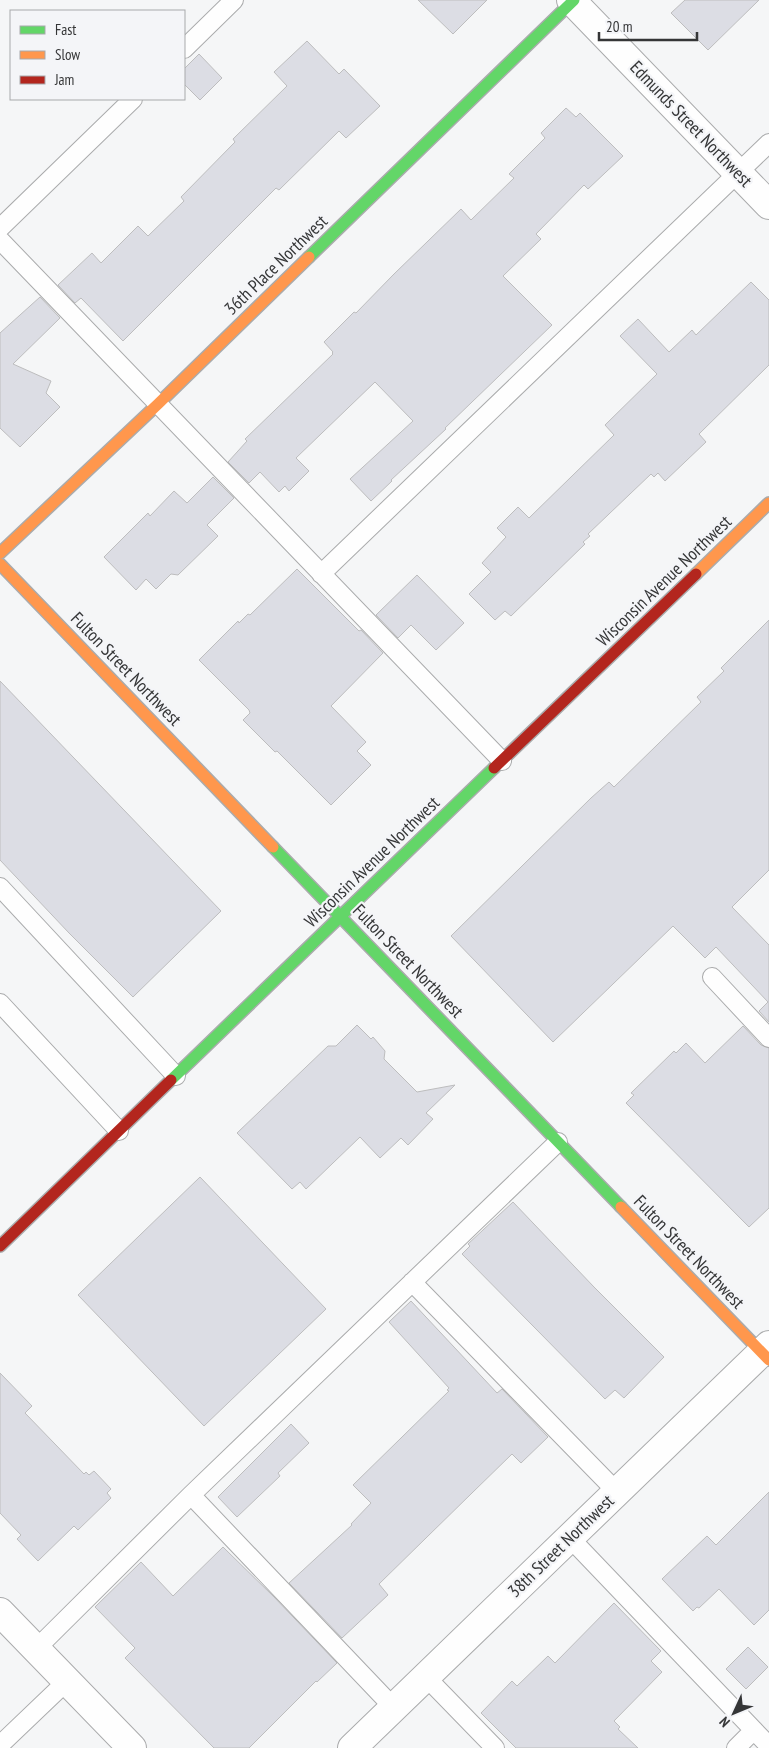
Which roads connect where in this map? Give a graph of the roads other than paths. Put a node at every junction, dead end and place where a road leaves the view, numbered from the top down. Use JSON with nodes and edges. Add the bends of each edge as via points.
{"nodes":[{"id":1,"x":234,"y":0,"type":"edge"},
{"id":2,"x":572,"y":1,"type":"edge"},
{"id":3,"x":185,"y":48,"type":"edge"},
{"id":4,"x":132,"y":100,"type":"edge"},
{"id":5,"x":769,"y":143,"type":"edge"},
{"id":6,"x":738,"y":173,"type":"junction"},
{"id":7,"x":769,"y":205,"type":"edge"},
{"id":8,"x":0,"y":228,"type":"edge"},
{"id":9,"x":0,"y":240,"type":"edge"},
{"id":10,"x":158,"y":404,"type":"junction"},
{"id":11,"x":769,"y":503,"type":"edge"},
{"id":12,"x":0,"y":553,"type":"edge"},
{"id":13,"x":0,"y":564,"type":"edge"},
{"id":14,"x":322,"y":574,"type":"junction"},
{"id":15,"x":502,"y":760,"type":"junction"},
{"id":16,"x":0,"y":888,"type":"edge"},
{"id":17,"x":340,"y":916,"type":"junction"},
{"id":18,"x":712,"y":977,"type":"dead end"},
{"id":19,"x":0,"y":1003,"type":"edge"},
{"id":20,"x":769,"y":1038,"type":"edge"},
{"id":21,"x":176,"y":1076,"type":"junction"},
{"id":22,"x":120,"y":1131,"type":"junction"},
{"id":23,"x":558,"y":1142,"type":"junction"},
{"id":24,"x":0,"y":1246,"type":"edge"},
{"id":25,"x":412,"y":1282,"type":"junction"},
{"id":26,"x":766,"y":1352,"type":"edge"},
{"id":27,"x":617,"y":1492,"type":"junction"},
{"id":28,"x":191,"y":1494,"type":"junction"},
{"id":29,"x":570,"y":1538,"type":"junction"},
{"id":30,"x":0,"y":1612,"type":"edge"},
{"id":31,"x":36,"y":1649,"type":"junction"},
{"id":32,"x":426,"y":1677,"type":"junction"},
{"id":33,"x":67,"y":1681,"type":"junction"},
{"id":34,"x":394,"y":1708,"type":"junction"},
{"id":35,"x":754,"y":1730,"type":"junction"},
{"id":36,"x":0,"y":1745,"type":"edge"},
{"id":37,"x":769,"y":1746,"type":"edge"},
{"id":38,"x":132,"y":1748,"type":"edge"},
{"id":39,"x":352,"y":1748,"type":"edge"},
{"id":40,"x":495,"y":1748,"type":"edge"},
{"id":41,"x":736,"y":1748,"type":"edge"}],
"edges":[{"from":1,"to":3,"type":"lane"},
{"from":2,"to":6,"type":"street","name":"Edmunds Street Northwest"},
{"from":2,"to":10,"type":"street","name":"36th Place Northwest"},
{"from":4,"to":8,"type":"lane"},
{"from":5,"to":6,"type":"lane"},
{"from":6,"to":7,"type":"street","name":"Edmunds Street Northwest"},
{"from":6,"to":14,"type":"lane"},
{"from":9,"to":10,"type":"lane"},
{"from":10,"to":12,"type":"street","name":"36th Place Northwest"},
{"from":10,"to":14,"type":"lane"},
{"from":11,"to":15,"type":"street","name":"Wisconsin Avenue Northwest"},
{"from":13,"to":17,"type":"street","name":"Fulton Street Northwest"},
{"from":14,"to":15,"type":"lane"},
{"from":15,"to":17,"type":"street","name":"Wisconsin Avenue Northwest"},
{"from":16,"to":21,"type":"lane"},
{"from":17,"to":21,"type":"street","name":"Wisconsin Avenue Northwest"},
{"from":17,"to":23,"type":"street","name":"Fulton Street Northwest"},
{"from":18,"to":20,"type":"lane"},
{"from":19,"to":22,"type":"lane"},
{"from":21,"to":22,"type":"street","name":"Wisconsin Avenue Northwest"},
{"from":22,"to":24,"type":"street","name":"Wisconsin Avenue Northwest"},
{"from":23,"to":25,"type":"lane"},
{"from":23,"to":26,"type":"street","name":"Fulton Street Northwest"},
{"from":25,"to":27,"type":"lane"},
{"from":25,"to":28,"type":"lane"},
{"from":26,"to":27,"type":"street","name":"38th Street Northwest"},
{"from":27,"to":29,"type":"street","name":"38th Street Northwest"},
{"from":28,"to":31,"type":"lane"},
{"from":28,"to":34,"type":"lane"},
{"from":29,"to":32,"type":"street","name":"38th Street Northwest"},
{"from":29,"to":35,"type":"lane"},
{"from":30,"to":31,"type":"street"},
{"from":31,"to":33,"type":"street"},
{"from":32,"to":34,"type":"street","name":"38th Street Northwest"},
{"from":32,"to":40,"type":"lane"},
{"from":33,"to":36,"type":"lane"},
{"from":33,"to":38,"type":"street"},
{"from":34,"to":39,"type":"street","name":"38th Street Northwest"},
{"from":35,"to":37,"type":"lane"},
{"from":35,"to":41,"type":"lane"}]}
